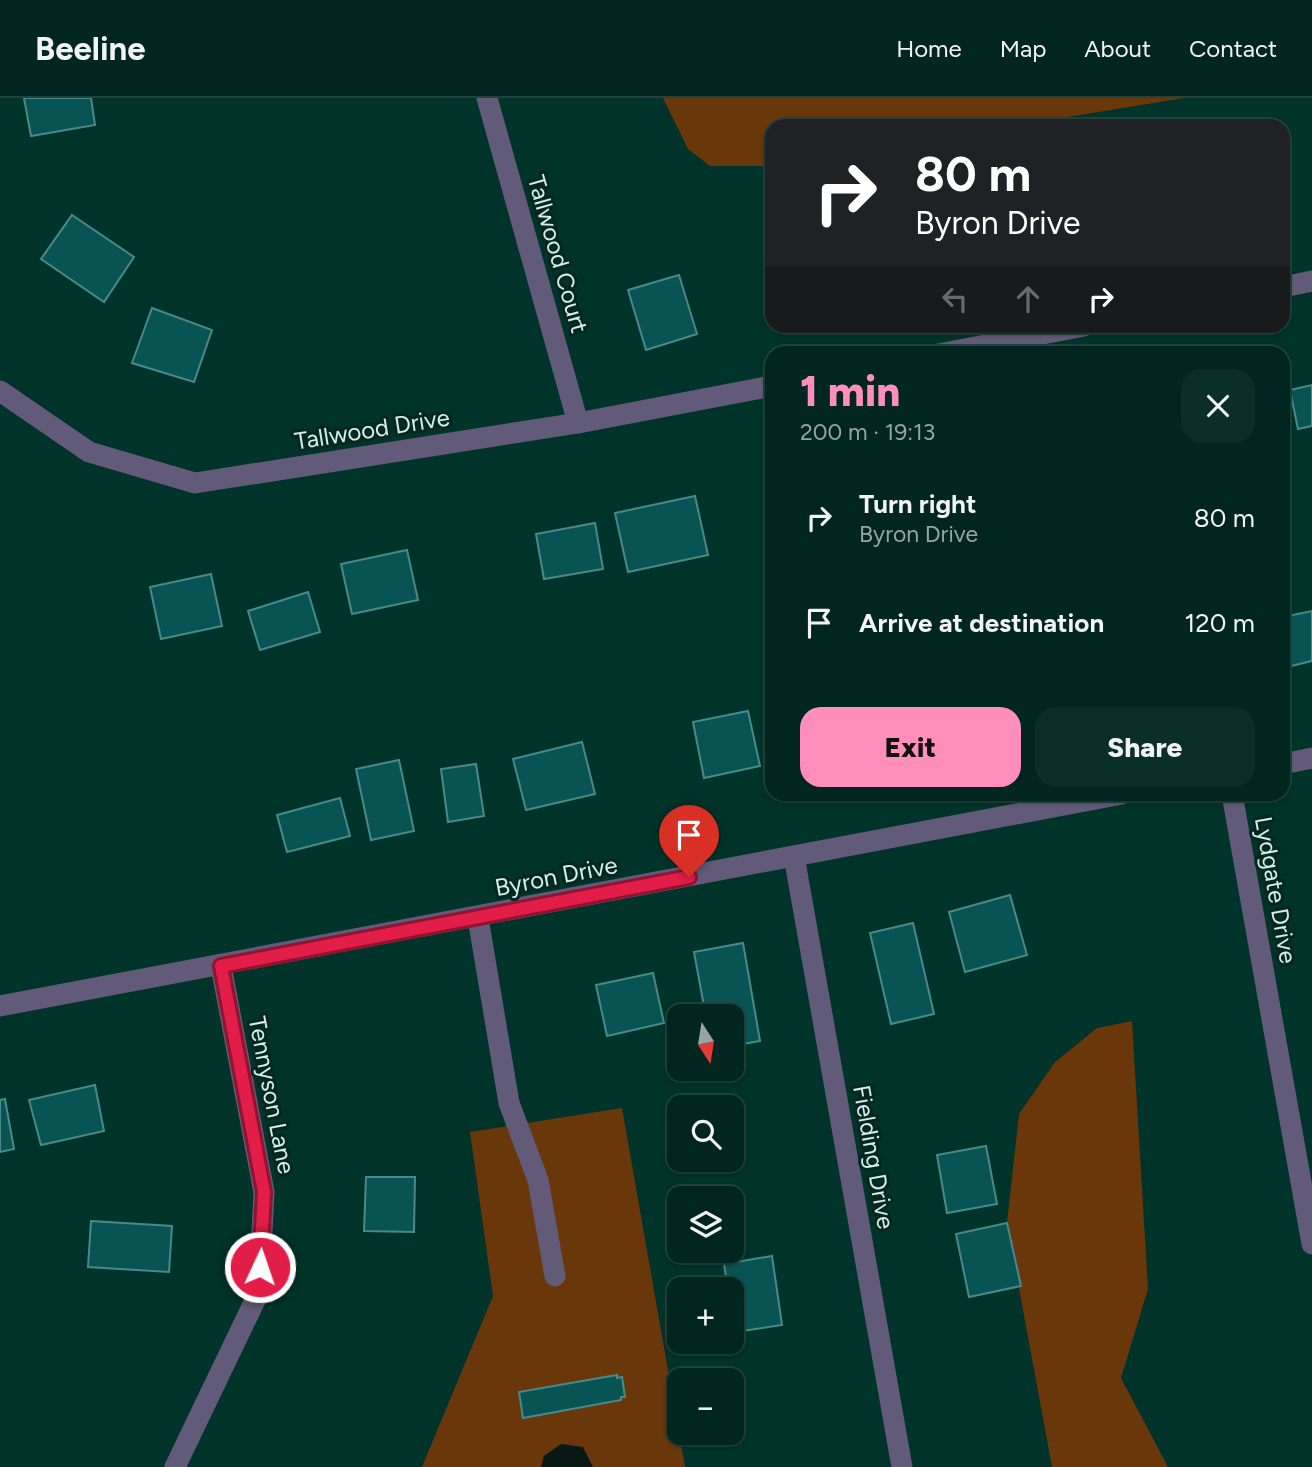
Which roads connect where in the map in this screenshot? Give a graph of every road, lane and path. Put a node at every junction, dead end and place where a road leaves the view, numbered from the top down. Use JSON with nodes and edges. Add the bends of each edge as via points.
{"nodes":[{"id":1,"x":487,"y":98,"type":"edge"},
{"id":2,"x":1312,"y":281,"type":"edge"},
{"id":3,"x":1290,"y":286,"type":"edge"},
{"id":4,"x":1048,"y":333,"type":"edge"},
{"id":5,"x":980,"y":346,"type":"edge"},
{"id":6,"x":765,"y":387,"type":"edge"},
{"id":7,"x":0,"y":391,"type":"edge"},
{"id":8,"x":578,"y":423,"type":"junction"},
{"id":9,"x":1312,"y":758,"type":"edge"},
{"id":10,"x":1290,"y":763,"type":"edge"},
{"id":11,"x":1085,"y":801,"type":"edge"},
{"id":12,"x":1233,"y":801,"type":"edge"},
{"id":13,"x":794,"y":856,"type":"junction"},
{"id":14,"x":478,"y":918,"type":"junction"},
{"id":15,"x":221,"y":966,"type":"junction"},
{"id":16,"x":0,"y":1006,"type":"edge"},
{"id":17,"x":1312,"y":1244,"type":"edge"},
{"id":18,"x":555,"y":1276,"type":"dead end"},
{"id":19,"x":175,"y":1467,"type":"edge"},
{"id":20,"x":902,"y":1467,"type":"edge"}],
"edges":[{"from":1,"to":8,"type":"street","name":"Tallwood Court"},
{"from":2,"to":3,"type":"street"},
{"from":4,"to":5,"type":"street"},
{"from":6,"to":8,"type":"street","name":"Tallwood Drive"},
{"from":7,"to":8,"type":"street","name":"Tallwood Drive","via":[[89,452],[195,483]]},
{"from":9,"to":10,"type":"street"},
{"from":11,"to":13,"type":"street","name":"Byron Drive"},
{"from":12,"to":17,"type":"street","name":"Lydgate Drive"},
{"from":13,"to":14,"type":"street","name":"Byron Drive"},
{"from":13,"to":20,"type":"street","name":"Fielding Drive"},
{"from":14,"to":15,"type":"street","name":"Byron Drive"},
{"from":14,"to":18,"type":"street","via":[[509,1103],[538,1180]]},
{"from":15,"to":16,"type":"street","name":"Byron Drive"},
{"from":15,"to":19,"type":"street","name":"Tennyson Lane","via":[[264,1192],[259,1293]]}]}
